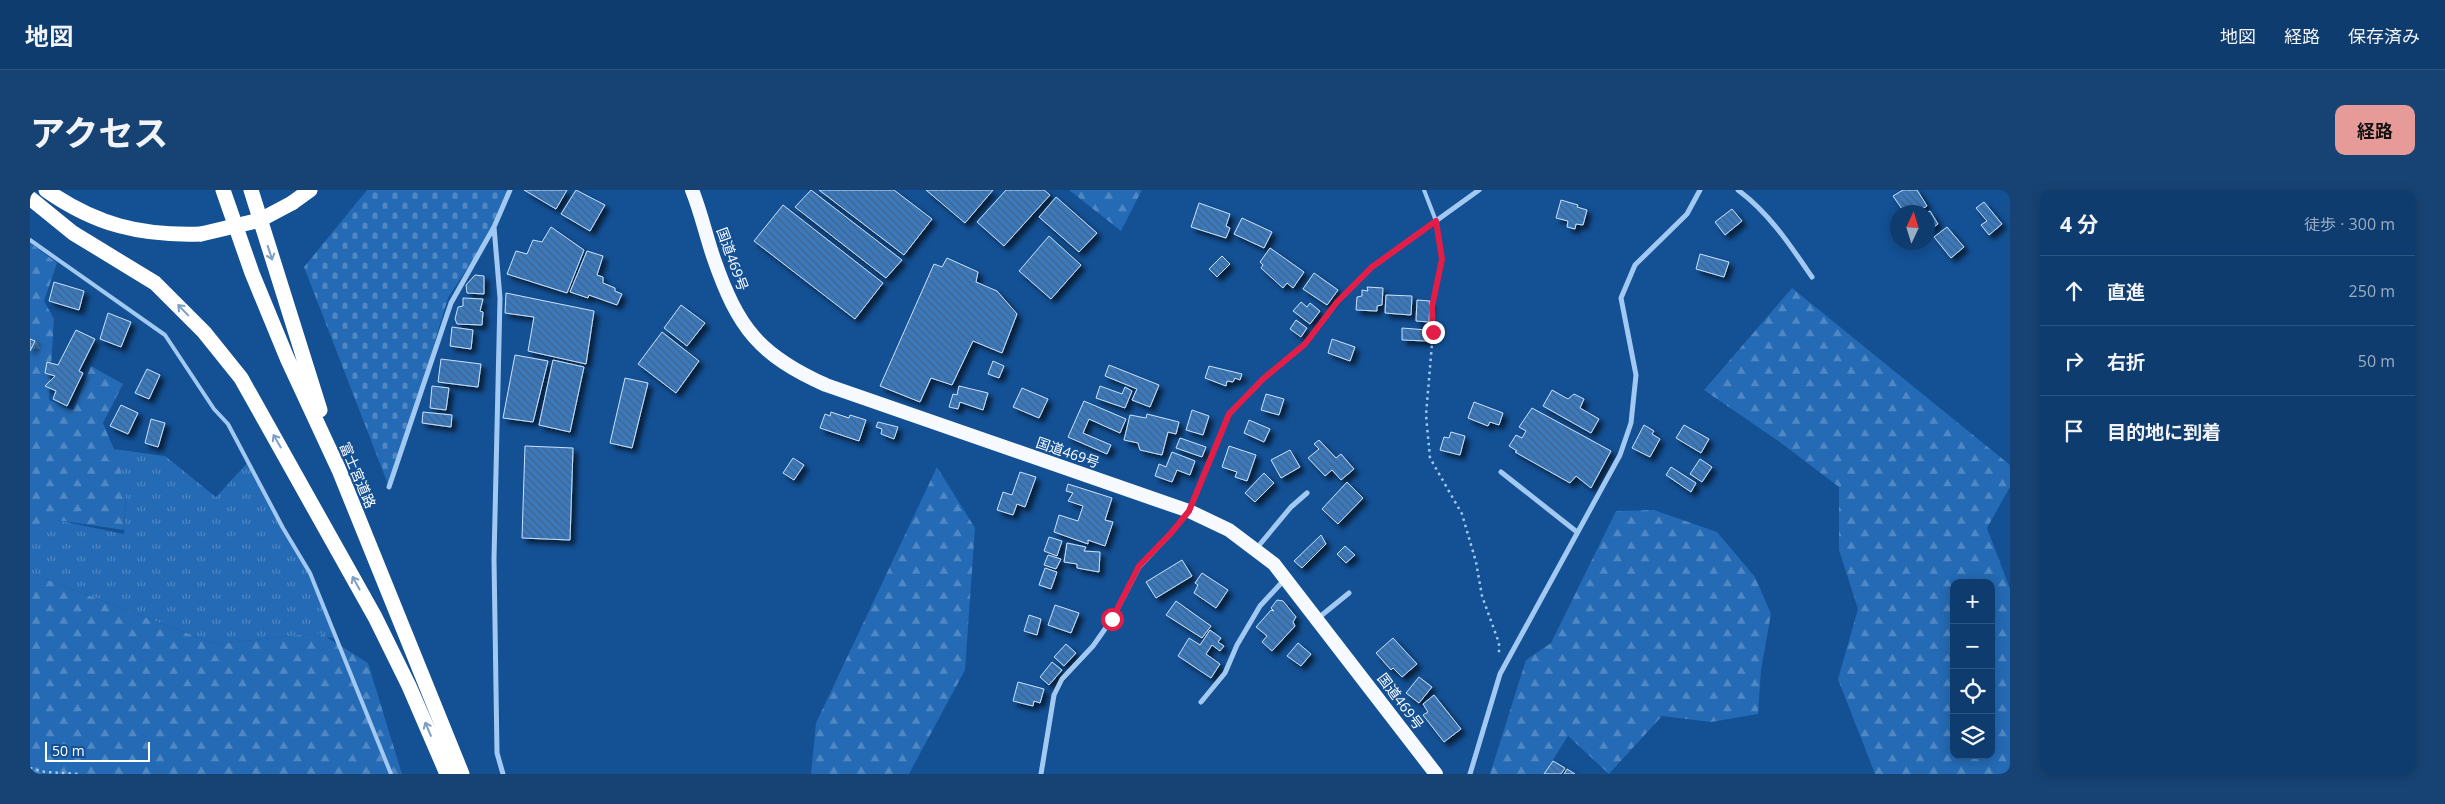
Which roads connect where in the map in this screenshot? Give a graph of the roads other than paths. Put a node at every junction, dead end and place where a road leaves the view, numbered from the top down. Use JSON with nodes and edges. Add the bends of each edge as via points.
{"nodes":[{"id":1,"x":46,"y":190,"type":"edge"},
{"id":2,"x":58,"y":190,"type":"edge"},
{"id":3,"x":223,"y":190,"type":"edge"},
{"id":4,"x":251,"y":190,"type":"edge"},
{"id":5,"x":310,"y":190,"type":"edge"},
{"id":6,"x":510,"y":190,"type":"edge"},
{"id":7,"x":692,"y":190,"type":"edge"},
{"id":8,"x":1424,"y":190,"type":"edge"},
{"id":9,"x":1479,"y":190,"type":"edge"},
{"id":10,"x":1700,"y":190,"type":"edge"},
{"id":11,"x":1738,"y":190,"type":"edge"},
{"id":12,"x":293,"y":196,"type":"edge"},
{"id":13,"x":30,"y":198,"type":"edge"},
{"id":14,"x":1436,"y":221,"type":"junction"},
{"id":15,"x":494,"y":226,"type":"junction"},
{"id":16,"x":200,"y":230,"type":"junction"},
{"id":17,"x":30,"y":240,"type":"edge"},
{"id":18,"x":1812,"y":277,"type":"dead end"},
{"id":19,"x":339,"y":470,"type":"junction"},
{"id":20,"x":1501,"y":472,"type":"dead end"},
{"id":21,"x":389,"y":487,"type":"dead end"},
{"id":22,"x":1307,"y":493,"type":"dead end"},
{"id":23,"x":1189,"y":511,"type":"junction"},
{"id":24,"x":1577,"y":532,"type":"junction"},
{"id":25,"x":1256,"y":549,"type":"junction"},
{"id":26,"x":1285,"y":578,"type":"junction"},
{"id":27,"x":1349,"y":593,"type":"dead end"},
{"id":28,"x":1317,"y":619,"type":"junction"},
{"id":29,"x":1202,"y":702,"type":"dead end"},
{"id":30,"x":391,"y":774,"type":"edge"},
{"id":31,"x":447,"y":774,"type":"edge"},
{"id":32,"x":462,"y":774,"type":"edge"},
{"id":33,"x":503,"y":774,"type":"edge"},
{"id":34,"x":1041,"y":774,"type":"edge"},
{"id":35,"x":1436,"y":774,"type":"edge"},
{"id":36,"x":1470,"y":774,"type":"edge"}],
"edges":[{"from":1,"to":16,"type":"highway","via":[[89,216],[132,231],[168,235]]},
{"from":2,"to":16,"type":"highway","via":[[96,211],[134,222]]},
{"from":3,"to":19,"type":"highway","name":"富士宮道路","via":[[287,358]]},
{"from":4,"to":19,"type":"highway","one_way":true},
{"from":5,"to":12,"type":"highway"},
{"from":6,"to":15,"type":"street"},
{"from":7,"to":23,"type":"highway","name":"国道469号","via":[[733,306],[759,343],[795,371],[826,385]]},
{"from":8,"to":14,"type":"lane"},
{"from":9,"to":14,"type":"street"},
{"from":10,"to":24,"type":"street","via":[[1687,214],[1634,264],[1622,298],[1636,374],[1631,423],[1620,455]]},
{"from":11,"to":18,"type":"street","via":[[1756,203],[1783,233]]},
{"from":12,"to":16,"type":"highway","bridge":true,"via":[[260,220]]},
{"from":31,"to":13,"type":"highway","one_way":true,"via":[[375,617],[241,378],[204,332],[155,283],[73,233]]},
{"from":14,"to":23,"type":"street","via":[[1372,267],[1337,302],[1305,344],[1263,379],[1229,414]]},
{"from":15,"to":21,"type":"street","via":[[452,303]]},
{"from":15,"to":33,"type":"street","via":[[500,298],[494,569],[497,753]]},
{"from":17,"to":30,"type":"lane","via":[[165,335],[214,409],[228,424],[310,573]]},
{"from":19,"to":32,"type":"highway","name":"富士宮道路"},
{"from":20,"to":24,"type":"street"},
{"from":22,"to":25,"type":"street"},
{"from":23,"to":25,"type":"highway","name":"国道469号","via":[[1229,530]]},
{"from":23,"to":34,"type":"street","via":[[1139,566],[1112,619],[1093,646],[1062,679],[1054,695]]},
{"from":24,"to":36,"type":"street","via":[[1500,674]]},
{"from":25,"to":26,"type":"highway","name":"国道469号"},
{"from":26,"to":28,"type":"highway","name":"国道469号"},
{"from":26,"to":29,"type":"street","via":[[1260,606],[1225,673]]},
{"from":27,"to":28,"type":"street"},
{"from":28,"to":35,"type":"highway","name":"国道469号"}]}
